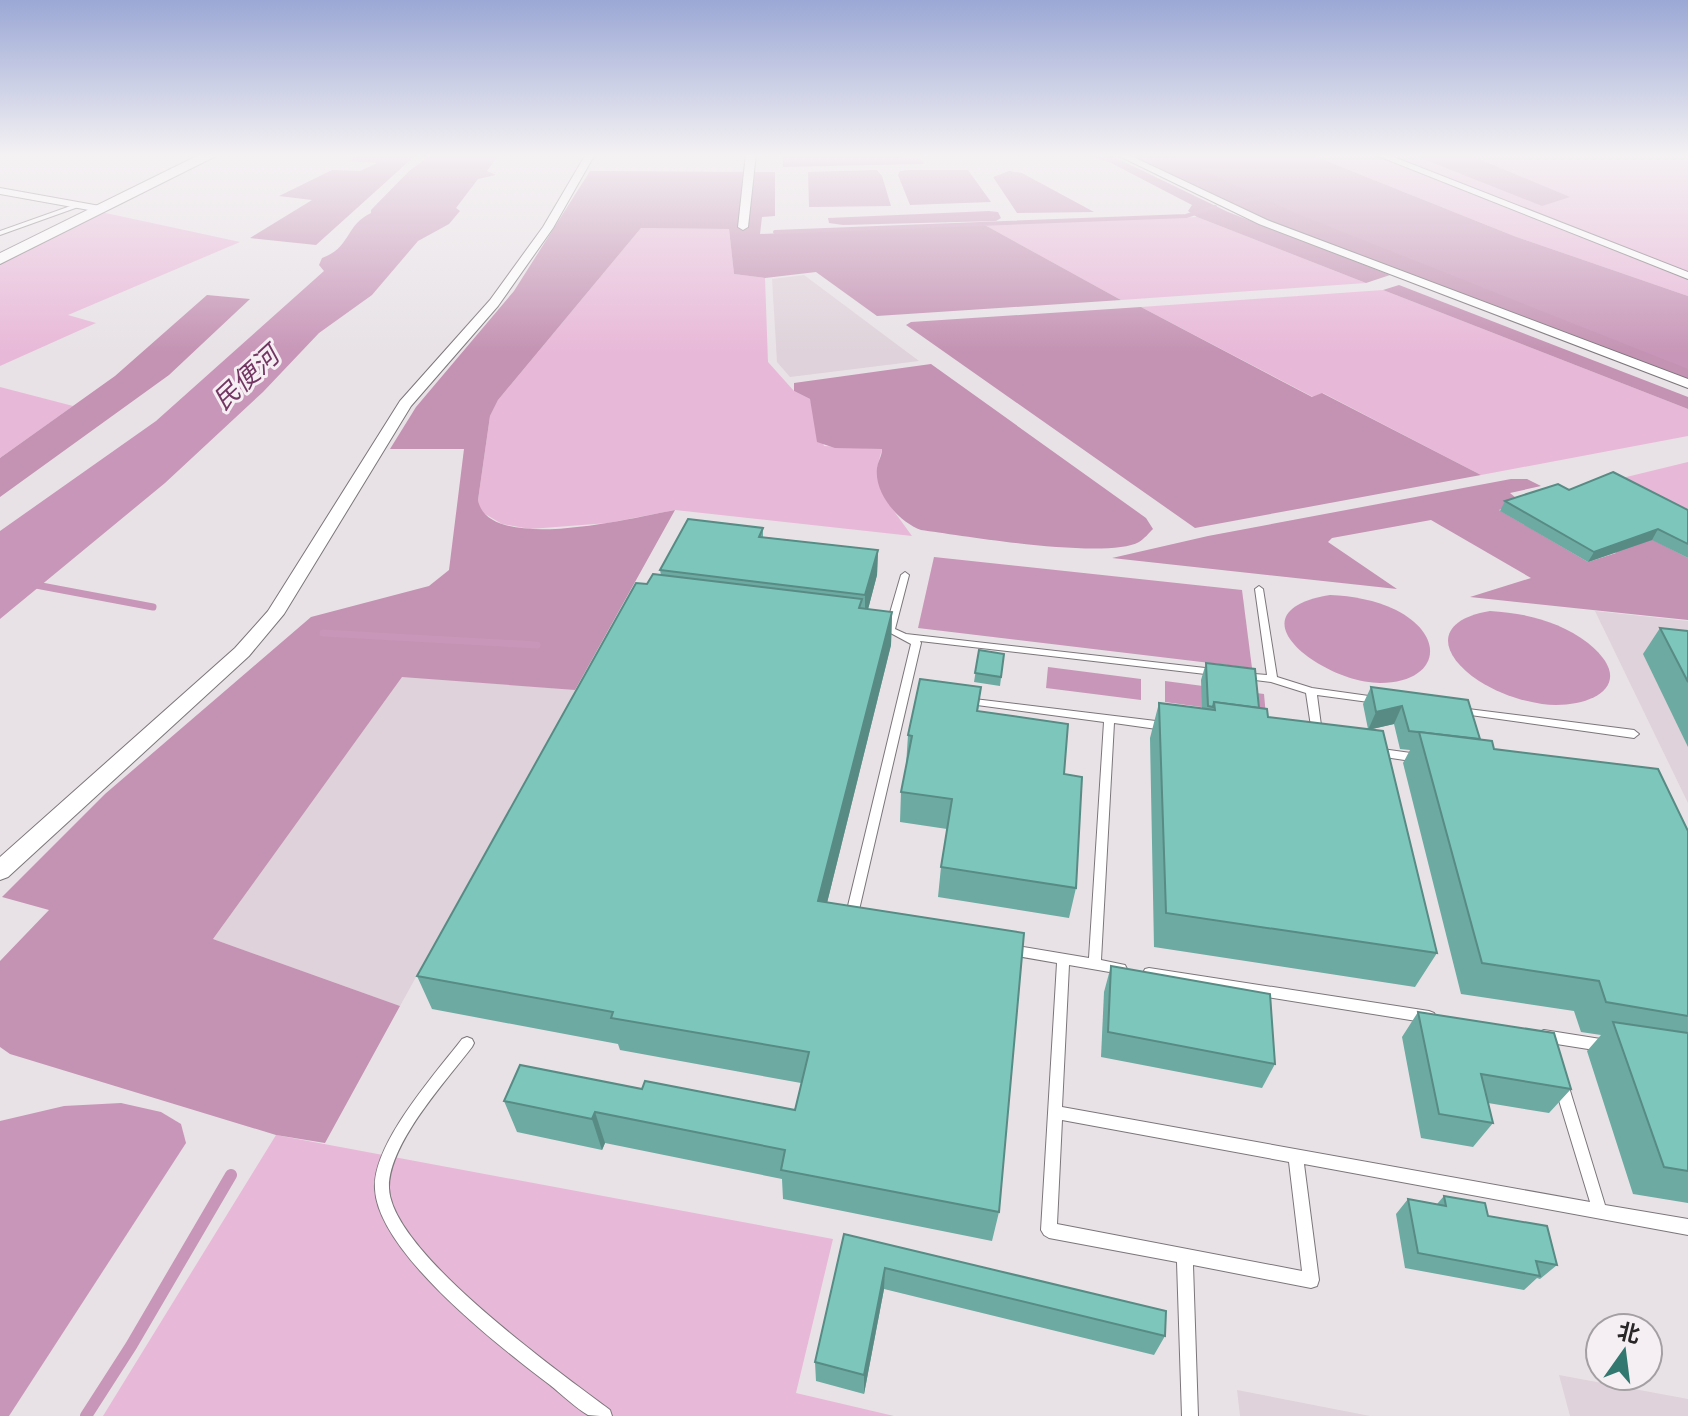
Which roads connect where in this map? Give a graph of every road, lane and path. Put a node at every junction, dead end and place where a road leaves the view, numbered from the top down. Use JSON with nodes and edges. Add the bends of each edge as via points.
{"nodes":[{"id":1,"x":36,"y":220,"type":"edge"},
{"id":2,"x":78,"y":220,"type":"edge"},
{"id":3,"x":553,"y":220,"type":"edge"},
{"id":4,"x":744,"y":220,"type":"edge"},
{"id":5,"x":1259,"y":220,"type":"edge"},
{"id":6,"x":1545,"y":220,"type":"edge"},
{"id":7,"x":743,"y":227,"type":"dead end"},
{"id":8,"x":0,"y":233,"type":"edge"},
{"id":9,"x":0,"y":259,"type":"edge"},
{"id":10,"x":1688,"y":276,"type":"edge"},
{"id":11,"x":1688,"y":384,"type":"edge"},
{"id":12,"x":905,"y":575,"type":"dead end"},
{"id":13,"x":1259,"y":589,"type":"dead end"},
{"id":14,"x":875,"y":628,"type":"edge"},
{"id":15,"x":896,"y":633,"type":"junction"},
{"id":16,"x":1272,"y":679,"type":"junction"},
{"id":17,"x":1311,"y":691,"type":"junction"},
{"id":18,"x":904,"y":693,"type":"junction"},
{"id":19,"x":920,"y":695,"type":"edge"},
{"id":20,"x":952,"y":699,"type":"edge"},
{"id":21,"x":1388,"y":701,"type":"edge"},
{"id":22,"x":1449,"y":710,"type":"edge"},
{"id":23,"x":1109,"y":719,"type":"junction"},
{"id":24,"x":1184,"y":728,"type":"edge"},
{"id":25,"x":1634,"y":734,"type":"dead end"},
{"id":26,"x":1319,"y":745,"type":"edge"},
{"id":27,"x":1365,"y":751,"type":"edge"},
{"id":28,"x":1426,"y":759,"type":"edge"},
{"id":29,"x":0,"y":871,"type":"edge"},
{"id":30,"x":870,"y":925,"type":"edge"},
{"id":31,"x":1004,"y":949,"type":"edge"},
{"id":32,"x":1063,"y":959,"type":"junction"},
{"id":33,"x":1095,"y":964,"type":"junction"},
{"id":34,"x":1437,"y":1019,"type":"edge"},
{"id":35,"x":1530,"y":1033,"type":"edge"},
{"id":36,"x":467,"y":1043,"type":"dead end"},
{"id":37,"x":1625,"y":1048,"type":"edge"},
{"id":38,"x":1550,"y":1050,"type":"junction"},
{"id":39,"x":1055,"y":1112,"type":"junction"},
{"id":40,"x":1296,"y":1156,"type":"junction"},
{"id":41,"x":1600,"y":1211,"type":"junction"},
{"id":42,"x":1688,"y":1227,"type":"edge"},
{"id":43,"x":1185,"y":1256,"type":"junction"},
{"id":44,"x":604,"y":1416,"type":"edge"},
{"id":45,"x":1190,"y":1416,"type":"edge"}],
"edges":[{"from":1,"to":8,"type":"lane"},
{"from":2,"to":9,"type":"street"},
{"from":3,"to":29,"type":"street","via":[[494,303],[405,404],[275,614],[242,652]]},
{"from":4,"to":7,"type":"street"},
{"from":5,"to":11,"type":"street"},
{"from":6,"to":10,"type":"street"},
{"from":12,"to":15,"type":"lane"},
{"from":13,"to":16,"type":"lane"},
{"from":14,"to":15,"type":"lane"},
{"from":15,"to":16,"type":"lane"},
{"from":15,"to":18,"type":"lane","via":[[916,643]]},
{"from":16,"to":17,"type":"lane"},
{"from":17,"to":21,"type":"lane"},
{"from":17,"to":26,"type":"lane"},
{"from":18,"to":19,"type":"lane"},
{"from":18,"to":30,"type":"lane","via":[[853,910],[855,923]]},
{"from":20,"to":23,"type":"lane"},
{"from":22,"to":25,"type":"lane"},
{"from":23,"to":24,"type":"lane"},
{"from":23,"to":33,"type":"lane"},
{"from":27,"to":28,"type":"lane"},
{"from":31,"to":32,"type":"lane"},
{"from":32,"to":33,"type":"lane"},
{"from":32,"to":39,"type":"lane"},
{"from":33,"to":34,"type":"lane"},
{"from":35,"to":38,"type":"lane"},
{"from":36,"to":44,"type":"lane","via":[[413,1115],[386,1167],[382,1191],[388,1216],[409,1248],[506,1342]]},
{"from":37,"to":38,"type":"lane"},
{"from":38,"to":41,"type":"lane"},
{"from":39,"to":40,"type":"lane"},
{"from":39,"to":43,"type":"lane","via":[[1049,1230]]},
{"from":40,"to":41,"type":"lane"},
{"from":40,"to":43,"type":"lane","via":[[1311,1280]]},
{"from":41,"to":42,"type":"lane"},
{"from":43,"to":45,"type":"lane"}]}
